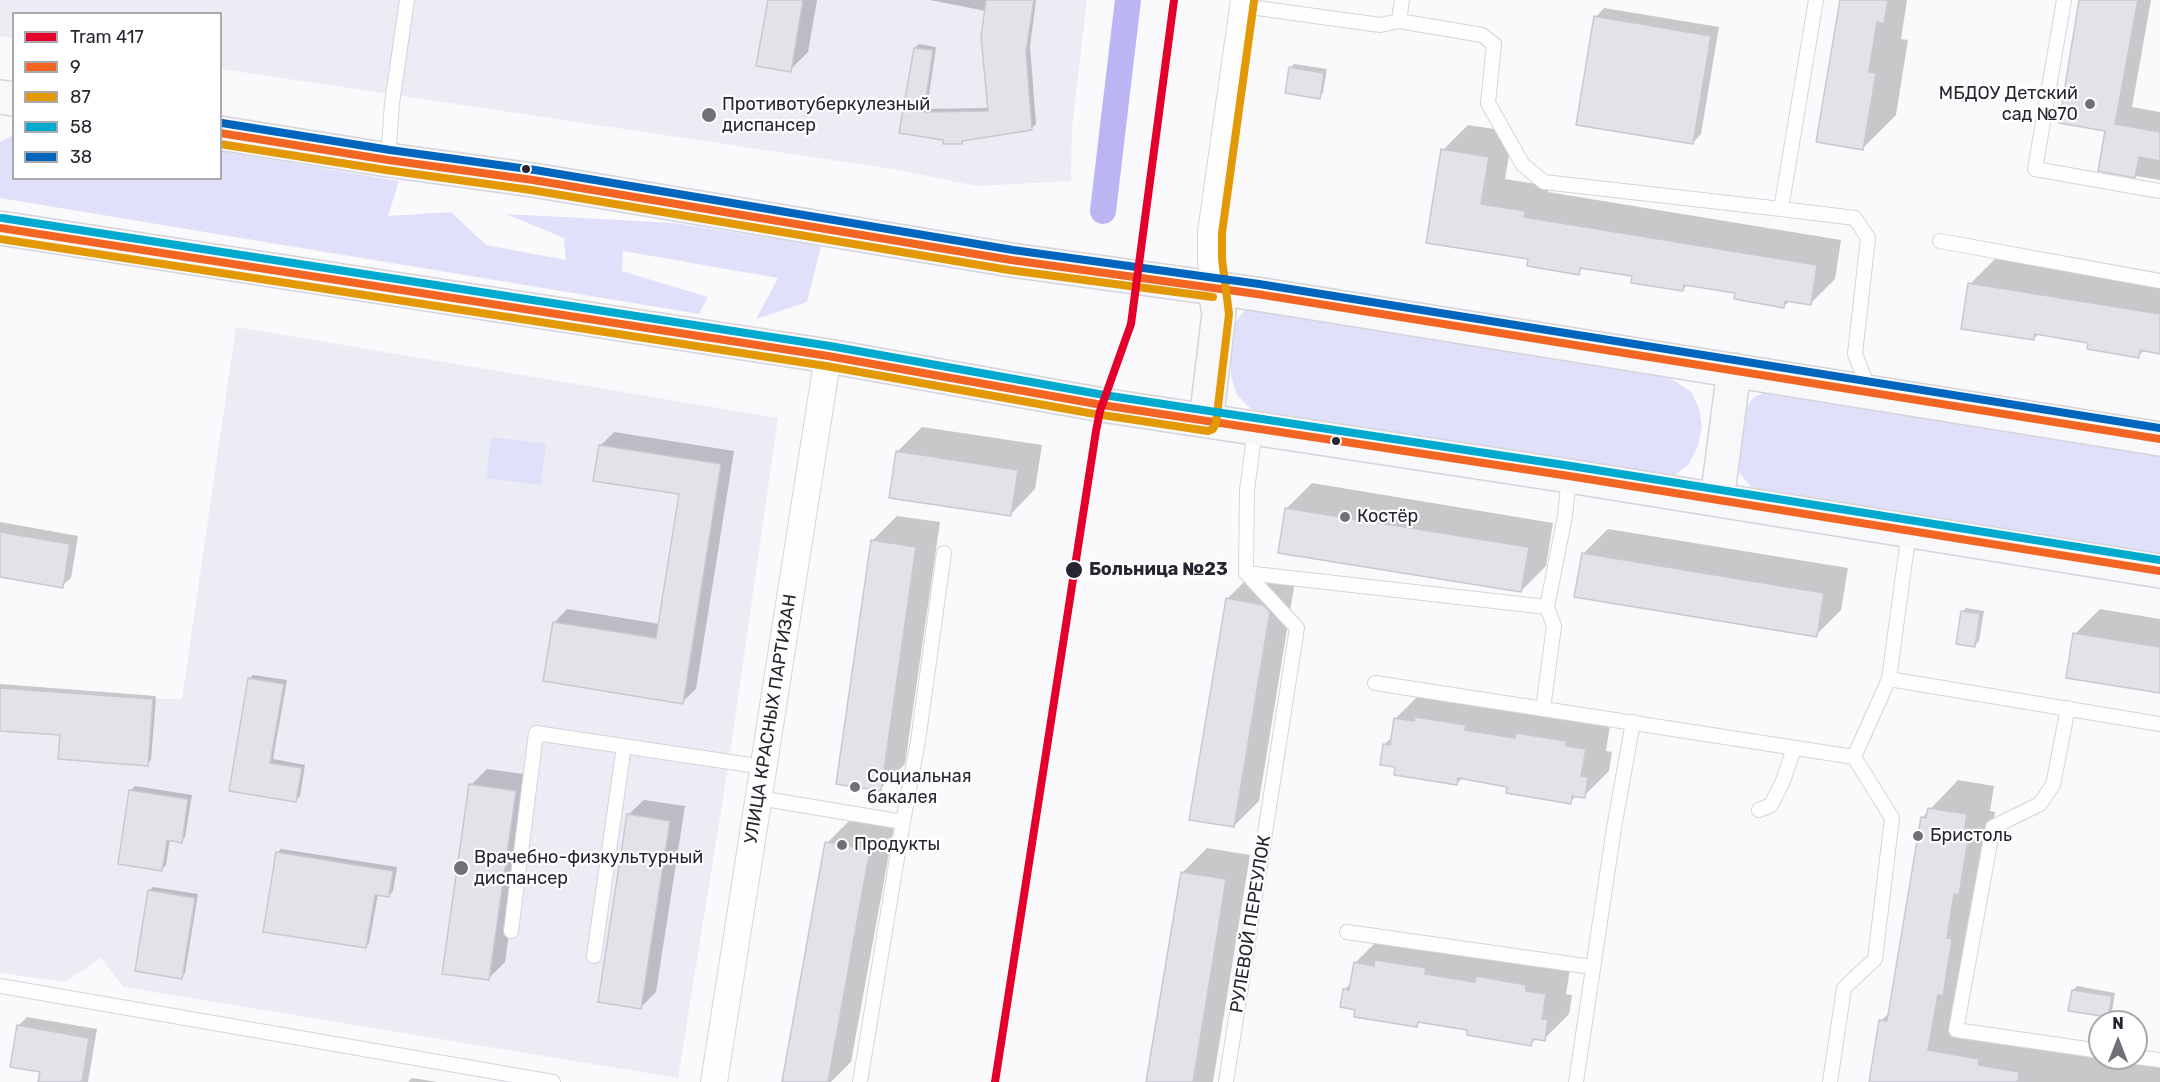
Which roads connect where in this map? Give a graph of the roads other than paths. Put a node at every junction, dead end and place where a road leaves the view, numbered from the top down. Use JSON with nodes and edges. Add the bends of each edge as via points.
{"nodes":[{"id":1,"x":407,"y":0,"type":"edge"},
{"id":2,"x":1402,"y":0,"type":"edge"},
{"id":3,"x":1816,"y":0,"type":"edge"},
{"id":4,"x":2064,"y":0,"type":"edge"},
{"id":5,"x":1243,"y":3,"type":"edge"},
{"id":6,"x":1399,"y":21,"type":"junction"},
{"id":7,"x":222,"y":133,"type":"edge"},
{"id":8,"x":388,"y":160,"type":"junction"},
{"id":9,"x":2160,"y":191,"type":"edge"},
{"id":10,"x":1781,"y":209,"type":"junction"},
{"id":11,"x":0,"y":228,"type":"edge"},
{"id":12,"x":1940,"y":241,"type":"dead end"},
{"id":13,"x":2160,"y":281,"type":"edge"},
{"id":14,"x":1214,"y":287,"type":"junction"},
{"id":15,"x":828,"y":356,"type":"junction"},
{"id":16,"x":1734,"y":370,"type":"junction"},
{"id":17,"x":1870,"y":393,"type":"junction"},
{"id":18,"x":1206,"y":421,"type":"junction"},
{"id":19,"x":1255,"y":429,"type":"junction"},
{"id":20,"x":2160,"y":439,"type":"edge"},
{"id":21,"x":1569,"y":476,"type":"junction"},
{"id":22,"x":1717,"y":500,"type":"junction"},
{"id":23,"x":1909,"y":531,"type":"junction"},
{"id":24,"x":944,"y":553,"type":"dead end"},
{"id":25,"x":2160,"y":571,"type":"edge"},
{"id":26,"x":1246,"y":573,"type":"junction"},
{"id":27,"x":1546,"y":608,"type":"junction"},
{"id":28,"x":1889,"y":679,"type":"junction"},
{"id":29,"x":1375,"y":683,"type":"dead end"},
{"id":30,"x":2068,"y":708,"type":"junction"},
{"id":31,"x":1543,"y":709,"type":"junction"},
{"id":32,"x":1633,"y":722,"type":"junction"},
{"id":33,"x":2160,"y":724,"type":"edge"},
{"id":34,"x":624,"y":746,"type":"junction"},
{"id":35,"x":1794,"y":748,"type":"junction"},
{"id":36,"x":1854,"y":757,"type":"junction"},
{"id":37,"x":764,"y":767,"type":"junction"},
{"id":38,"x":759,"y":798,"type":"junction"},
{"id":39,"x":1759,"y":810,"type":"dead end"},
{"id":40,"x":903,"y":822,"type":"junction"},
{"id":41,"x":511,"y":931,"type":"dead end"},
{"id":42,"x":1347,"y":932,"type":"dead end"},
{"id":43,"x":594,"y":956,"type":"dead end"},
{"id":44,"x":1592,"y":967,"type":"junction"},
{"id":45,"x":0,"y":986,"type":"edge"},
{"id":46,"x":2088,"y":1049,"type":"edge"},
{"id":47,"x":553,"y":1082,"type":"edge"},
{"id":48,"x":714,"y":1082,"type":"edge"},
{"id":49,"x":860,"y":1082,"type":"edge"},
{"id":50,"x":1226,"y":1082,"type":"edge"},
{"id":51,"x":1576,"y":1082,"type":"edge"},
{"id":52,"x":1830,"y":1082,"type":"edge"}],
"edges":[{"from":1,"to":8,"type":"lane"},
{"from":2,"to":6,"type":"lane"},
{"from":3,"to":10,"type":"lane"},
{"from":4,"to":9,"type":"lane","via":[[2034,170]]},
{"from":5,"to":6,"type":"lane","via":[[1380,25]]},
{"from":5,"to":14,"type":"street","via":[[1211,232]]},
{"from":6,"to":10,"type":"lane","via":[[1482,35],[1494,44],[1488,103],[1523,165],[1544,182]]},
{"from":7,"to":8,"type":"street"},
{"from":8,"to":14,"type":"street","via":[[533,180],[1011,260]]},
{"from":10,"to":17,"type":"lane","via":[[1854,218],[1868,238],[1854,354]]},
{"from":11,"to":15,"type":"street"},
{"from":12,"to":13,"type":"lane"},
{"from":14,"to":16,"type":"street"},
{"from":14,"to":18,"type":"street","via":[[1219,313]]},
{"from":15,"to":18,"type":"street"},
{"from":15,"to":37,"type":"street","name":"УЛИЦА КРАСНЫХ ПАРТИЗАН"},
{"from":16,"to":17,"type":"street"},
{"from":16,"to":22,"type":"street"},
{"from":17,"to":20,"type":"street"},
{"from":18,"to":19,"type":"street"},
{"from":19,"to":21,"type":"street"},
{"from":19,"to":26,"type":"lane","via":[[1247,490]]},
{"from":21,"to":22,"type":"street"},
{"from":21,"to":27,"type":"lane"},
{"from":22,"to":23,"type":"street"},
{"from":23,"to":25,"type":"street"},
{"from":23,"to":28,"type":"lane"},
{"from":24,"to":40,"type":"lane"},
{"from":26,"to":27,"type":"lane"},
{"from":26,"to":50,"type":"lane","name":"РУЛЕВОЙ ПЕРЕУЛОК","via":[[1297,628]]},
{"from":27,"to":31,"type":"lane","via":[[1554,626]]},
{"from":28,"to":30,"type":"lane","via":[[2040,707]]},
{"from":28,"to":36,"type":"lane"},
{"from":29,"to":31,"type":"lane"},
{"from":30,"to":33,"type":"lane"},
{"from":30,"to":46,"type":"lane","via":[[2053,785],[2040,804],[1993,827],[1956,1030]]},
{"from":31,"to":32,"type":"lane"},
{"from":32,"to":35,"type":"lane"},
{"from":32,"to":44,"type":"lane"},
{"from":34,"to":37,"type":"lane"},
{"from":34,"to":41,"type":"lane","via":[[536,734]]},
{"from":34,"to":43,"type":"lane"},
{"from":35,"to":36,"type":"lane"},
{"from":35,"to":39,"type":"lane","via":[[1772,805]]},
{"from":36,"to":52,"type":"lane","via":[[1893,818],[1875,959],[1844,988]]},
{"from":37,"to":38,"type":"street","name":"УЛИЦА КРАСНЫХ ПАРТИЗАН"},
{"from":38,"to":40,"type":"lane"},
{"from":38,"to":48,"type":"street","name":"УЛИЦА КРАСНЫХ ПАРТИЗАН"},
{"from":40,"to":49,"type":"lane"},
{"from":42,"to":44,"type":"lane"},
{"from":44,"to":51,"type":"lane"},
{"from":45,"to":47,"type":"lane"}]}
